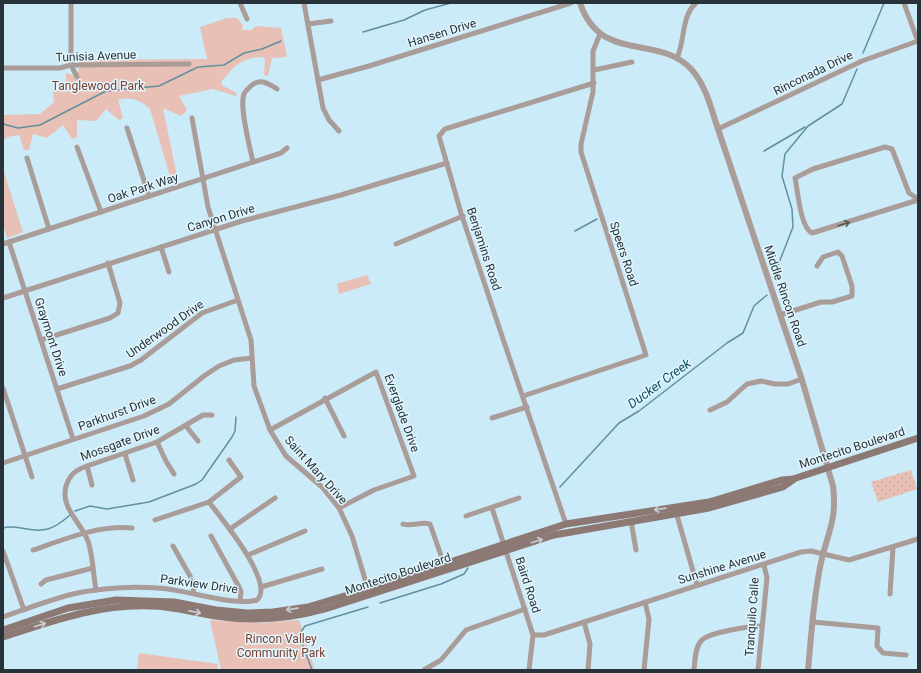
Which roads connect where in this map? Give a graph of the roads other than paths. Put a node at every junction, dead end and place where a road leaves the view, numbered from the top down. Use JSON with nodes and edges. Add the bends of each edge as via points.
{"nodes":[{"id":1,"x":71,"y":3,"type":"edge"},
{"id":2,"x":240,"y":3,"type":"edge"},
{"id":3,"x":304,"y":3,"type":"edge"},
{"id":4,"x":571,"y":3,"type":"edge"},
{"id":5,"x":580,"y":3,"type":"edge"},
{"id":6,"x":696,"y":3,"type":"edge"},
{"id":7,"x":904,"y":3,"type":"edge"},
{"id":8,"x":247,"y":19,"type":"dead end"},
{"id":9,"x":331,"y":21,"type":"dead end"},
{"id":10,"x":308,"y":24,"type":"junction"},
{"id":11,"x":600,"y":34,"type":"junction"},
{"id":12,"x":918,"y":41,"type":"edge"},
{"id":13,"x":677,"y":58,"type":"junction"},
{"id":14,"x":632,"y":62,"type":"dead end"},
{"id":15,"x":189,"y":64,"type":"dead end"},
{"id":16,"x":71,"y":65,"type":"junction"},
{"id":17,"x":3,"y":68,"type":"edge"},
{"id":18,"x":594,"y":70,"type":"junction"},
{"id":19,"x":77,"y":77,"type":"dead end"},
{"id":20,"x":318,"y":80,"type":"junction"},
{"id":21,"x":594,"y":83,"type":"junction"},
{"id":22,"x":277,"y":89,"type":"dead end"},
{"id":23,"x":192,"y":118,"type":"dead end"},
{"id":24,"x":127,"y":128,"type":"dead end"},
{"id":25,"x":718,"y":129,"type":"junction"},
{"id":26,"x":339,"y":131,"type":"dead end"},
{"id":27,"x":77,"y":147,"type":"dead end"},
{"id":28,"x":287,"y":148,"type":"dead end"},
{"id":29,"x":27,"y":158,"type":"dead end"},
{"id":30,"x":253,"y":162,"type":"junction"},
{"id":31,"x":447,"y":164,"type":"junction"},
{"id":32,"x":203,"y":179,"type":"junction"},
{"id":33,"x":149,"y":196,"type":"junction"},
{"id":34,"x":918,"y":200,"type":"edge"},
{"id":35,"x":101,"y":212,"type":"junction"},
{"id":36,"x":463,"y":216,"type":"junction"},
{"id":37,"x":49,"y":229,"type":"junction"},
{"id":38,"x":215,"y":230,"type":"junction"},
{"id":39,"x":9,"y":242,"type":"junction"},
{"id":40,"x":3,"y":244,"type":"edge"},
{"id":41,"x":396,"y":244,"type":"dead end"},
{"id":42,"x":161,"y":247,"type":"junction"},
{"id":43,"x":108,"y":263,"type":"junction"},
{"id":44,"x":818,"y":266,"type":"dead end"},
{"id":45,"x":169,"y":272,"type":"dead end"},
{"id":46,"x":25,"y":290,"type":"junction"},
{"id":47,"x":3,"y":298,"type":"edge"},
{"id":48,"x":238,"y":300,"type":"junction"},
{"id":49,"x":780,"y":315,"type":"junction"},
{"id":50,"x":41,"y":340,"type":"junction"},
{"id":51,"x":252,"y":358,"type":"junction"},
{"id":52,"x":802,"y":379,"type":"junction"},
{"id":53,"x":3,"y":388,"type":"edge"},
{"id":54,"x":57,"y":389,"type":"junction"},
{"id":55,"x":523,"y":396,"type":"junction"},
{"id":56,"x":324,"y":398,"type":"junction"},
{"id":57,"x":527,"y":407,"type":"junction"},
{"id":58,"x":710,"y":410,"type":"dead end"},
{"id":59,"x":212,"y":415,"type":"dead end"},
{"id":60,"x":492,"y":418,"type":"dead end"},
{"id":61,"x":186,"y":426,"type":"junction"},
{"id":62,"x":270,"y":430,"type":"junction"},
{"id":63,"x":344,"y":436,"type":"dead end"},
{"id":64,"x":918,"y":438,"type":"edge"},
{"id":65,"x":73,"y":439,"type":"junction"},
{"id":66,"x":198,"y":441,"type":"dead end"},
{"id":67,"x":157,"y":442,"type":"junction"},
{"id":68,"x":125,"y":454,"type":"junction"},
{"id":69,"x":26,"y":455,"type":"junction"},
{"id":70,"x":229,"y":460,"type":"dead end"},
{"id":71,"x":3,"y":463,"type":"edge"},
{"id":72,"x":87,"y":466,"type":"junction"},
{"id":73,"x":828,"y":468,"type":"junction"},
{"id":74,"x":174,"y":474,"type":"dead end"},
{"id":75,"x":32,"y":477,"type":"dead end"},
{"id":76,"x":133,"y":480,"type":"dead end"},
{"id":77,"x":92,"y":485,"type":"dead end"},
{"id":78,"x":275,"y":498,"type":"dead end"},
{"id":79,"x":519,"y":498,"type":"dead end"},
{"id":80,"x":209,"y":502,"type":"junction"},
{"id":81,"x":339,"y":508,"type":"junction"},
{"id":82,"x":492,"y":508,"type":"junction"},
{"id":83,"x":675,"y":510,"type":"junction"},
{"id":84,"x":466,"y":516,"type":"dead end"},
{"id":85,"x":155,"y":520,"type":"dead end"},
{"id":86,"x":631,"y":521,"type":"junction"},
{"id":87,"x":403,"y":524,"type":"dead end"},
{"id":88,"x":566,"y":524,"type":"junction"},
{"id":89,"x":132,"y":528,"type":"dead end"},
{"id":90,"x":230,"y":529,"type":"junction"},
{"id":91,"x":305,"y":530,"type":"dead end"},
{"id":92,"x":83,"y":533,"type":"junction"},
{"id":93,"x":211,"y":536,"type":"dead end"},
{"id":94,"x":918,"y":539,"type":"edge"},
{"id":95,"x":173,"y":546,"type":"dead end"},
{"id":96,"x":894,"y":547,"type":"junction"},
{"id":97,"x":505,"y":548,"type":"junction"},
{"id":98,"x":33,"y":550,"type":"dead end"},
{"id":99,"x":636,"y":550,"type":"dead end"},
{"id":100,"x":3,"y":551,"type":"edge"},
{"id":101,"x":823,"y":554,"type":"junction"},
{"id":102,"x":248,"y":555,"type":"junction"},
{"id":103,"x":444,"y":564,"type":"junction"},
{"id":104,"x":764,"y":565,"type":"junction"},
{"id":105,"x":93,"y":568,"type":"junction"},
{"id":106,"x":322,"y":569,"type":"dead end"},
{"id":107,"x":41,"y":584,"type":"dead end"},
{"id":108,"x":697,"y":585,"type":"junction"},
{"id":109,"x":261,"y":587,"type":"junction"},
{"id":110,"x":368,"y":589,"type":"junction"},
{"id":111,"x":96,"y":590,"type":"junction"},
{"id":112,"x":193,"y":593,"type":"junction"},
{"id":113,"x":890,"y":594,"type":"dead end"},
{"id":114,"x":240,"y":600,"type":"junction"},
{"id":115,"x":645,"y":602,"type":"junction"},
{"id":116,"x":525,"y":609,"type":"junction"},
{"id":117,"x":24,"y":610,"type":"junction"},
{"id":118,"x":3,"y":617,"type":"edge"},
{"id":119,"x":584,"y":622,"type":"junction"},
{"id":120,"x":813,"y":622,"type":"junction"},
{"id":121,"x":762,"y":626,"type":"junction"},
{"id":122,"x":3,"y":630,"type":"edge"},
{"id":123,"x":533,"y":634,"type":"junction"},
{"id":124,"x":3,"y":637,"type":"edge"},
{"id":125,"x":906,"y":655,"type":"dead end"},
{"id":126,"x":424,"y":670,"type":"edge"},
{"id":127,"x":529,"y":670,"type":"edge"},
{"id":128,"x":588,"y":670,"type":"edge"},
{"id":129,"x":644,"y":670,"type":"edge"},
{"id":130,"x":694,"y":670,"type":"edge"},
{"id":131,"x":758,"y":670,"type":"edge"},
{"id":132,"x":808,"y":670,"type":"edge"}],
"edges":[{"from":1,"to":16,"type":"street"},
{"from":2,"to":8,"type":"street"},
{"from":3,"to":10,"type":"street"},
{"from":4,"to":20,"type":"street","name":"Hansen Drive"},
{"from":5,"to":11,"type":"street","name":"Middle Rincon Road","via":[[591,24]]},
{"from":6,"to":13,"type":"street","via":[[686,21]]},
{"from":7,"to":12,"type":"street"},
{"from":9,"to":10,"type":"street"},
{"from":10,"to":20,"type":"street"},
{"from":11,"to":13,"type":"street","name":"Middle Rincon Road","via":[[620,44],[663,52]]},
{"from":11,"to":18,"type":"street","name":"Speers Road","via":[[593,51]]},
{"from":12,"to":25,"type":"street","name":"Rinconada Drive","via":[[862,61]]},
{"from":13,"to":25,"type":"street","name":"Middle Rincon Road","via":[[702,84]]},
{"from":14,"to":18,"type":"street"},
{"from":15,"to":16,"type":"street","name":"Tunisia Avenue"},
{"from":16,"to":17,"type":"street","name":"Tunisia Avenue","via":[[60,68]]},
{"from":16,"to":19,"type":"street"},
{"from":18,"to":21,"type":"street","name":"Speers Road"},
{"from":20,"to":26,"type":"street","via":[[323,108]]},
{"from":21,"to":31,"type":"street","name":"Benjamins Road","via":[[445,129],[439,136]]},
{"from":21,"to":55,"type":"street","name":"Speers Road","via":[[581,152],[646,355]]},
{"from":22,"to":30,"type":"street","via":[[262,81],[251,86],[244,95],[243,110]]},
{"from":23,"to":32,"type":"street","name":"Saint Mary Drive"},
{"from":24,"to":33,"type":"street"},
{"from":25,"to":49,"type":"street","name":"Middle Rincon Road"},
{"from":27,"to":35,"type":"street"},
{"from":28,"to":30,"type":"street","name":"Oak Park Way","via":[[281,153]]},
{"from":29,"to":37,"type":"street"},
{"from":30,"to":32,"type":"street","name":"Oak Park Way"},
{"from":31,"to":36,"type":"street","name":"Benjamins Road"},
{"from":31,"to":38,"type":"street","name":"Canyon Drive"},
{"from":32,"to":33,"type":"street","name":"Oak Park Way"},
{"from":32,"to":38,"type":"street","name":"Saint Mary Drive"},
{"from":33,"to":35,"type":"street","name":"Oak Park Way"},
{"from":34,"to":34,"type":"street","one_way":true,"via":[[908,193],[892,149],[886,147],[813,169],[794,178],[799,206],[808,230],[812,233]]},
{"from":35,"to":37,"type":"street","name":"Oak Park Way"},
{"from":36,"to":41,"type":"street"},
{"from":36,"to":55,"type":"street","name":"Benjamins Road"},
{"from":37,"to":39,"type":"street","name":"Oak Park Way"},
{"from":38,"to":42,"type":"street","name":"Canyon Drive"},
{"from":38,"to":48,"type":"street","name":"Saint Mary Drive"},
{"from":39,"to":40,"type":"street","name":"Oak Park Way"},
{"from":39,"to":46,"type":"street","name":"Graymont Drive"},
{"from":42,"to":43,"type":"street","name":"Canyon Drive"},
{"from":42,"to":45,"type":"street"},
{"from":43,"to":46,"type":"street","name":"Canyon Drive"},
{"from":43,"to":50,"type":"street","via":[[120,302],[118,313],[110,318]]},
{"from":44,"to":49,"type":"street","via":[[823,257],[838,252],[842,256],[852,286],[852,296],[832,302],[821,302]]},
{"from":46,"to":47,"type":"street","name":"Canyon Drive"},
{"from":46,"to":50,"type":"street","name":"Graymont Drive"},
{"from":48,"to":51,"type":"street","name":"Saint Mary Drive","via":[[251,340]]},
{"from":48,"to":54,"type":"street","name":"Underwood Drive","via":[[202,313],[130,366]]},
{"from":49,"to":52,"type":"street","name":"Middle Rincon Road"},
{"from":50,"to":54,"type":"street","name":"Graymont Drive"},
{"from":51,"to":62,"type":"street","name":"Saint Mary Drive","via":[[254,386]]},
{"from":51,"to":65,"type":"street","name":"Parkhurst Drive","via":[[234,360],[219,366],[158,410]]},
{"from":52,"to":58,"type":"street","via":[[788,384],[761,381],[747,384],[727,402]]},
{"from":52,"to":73,"type":"street","name":"Middle Rincon Road"},
{"from":53,"to":69,"type":"street"},
{"from":54,"to":65,"type":"street","name":"Graymont Drive"},
{"from":55,"to":57,"type":"street","name":"Benjamins Road"},
{"from":56,"to":62,"type":"street","name":"Everglade Drive"},
{"from":56,"to":63,"type":"street"},
{"from":56,"to":81,"type":"street","name":"Everglade Drive","via":[[376,372],[414,476],[374,490]]},
{"from":57,"to":60,"type":"street"},
{"from":57,"to":88,"type":"street","name":"Benjamins Road"},
{"from":59,"to":61,"type":"street","name":"Mossgate Drive","via":[[203,415]]},
{"from":61,"to":66,"type":"street"},
{"from":61,"to":67,"type":"street","name":"Mossgate Drive"},
{"from":62,"to":81,"type":"street","name":"Saint Mary Drive","via":[[286,456],[322,487]]},
{"from":64,"to":73,"type":"main road","name":"Montecito Boulevard"},
{"from":65,"to":69,"type":"street","name":"Parkhurst Drive"},
{"from":67,"to":68,"type":"street","name":"Mossgate Drive"},
{"from":67,"to":74,"type":"street"},
{"from":68,"to":72,"type":"street","name":"Mossgate Drive"},
{"from":68,"to":76,"type":"street"},
{"from":69,"to":71,"type":"street","name":"Parkhurst Drive"},
{"from":69,"to":75,"type":"street"},
{"from":70,"to":80,"type":"street","via":[[241,477]]},
{"from":72,"to":77,"type":"street"},
{"from":72,"to":92,"type":"street","name":"Mossgate Drive","via":[[76,470],[68,480],[65,499]]},
{"from":73,"to":83,"type":"main road","name":"Montecito Boulevard","via":[[742,499],[709,508]]},
{"from":73,"to":101,"type":"street","name":"Middle Rincon Road","via":[[835,507]]},
{"from":78,"to":90,"type":"street"},
{"from":79,"to":82,"type":"street"},
{"from":80,"to":85,"type":"street"},
{"from":80,"to":90,"type":"street"},
{"from":81,"to":110,"type":"street","name":"Saint Mary Drive","via":[[352,536]]},
{"from":82,"to":84,"type":"street"},
{"from":82,"to":97,"type":"street","name":"Baird Road"},
{"from":83,"to":86,"type":"main road","name":"Montecito Boulevard"},
{"from":83,"to":88,"type":"main road","name":"Montecito Boulevard","one_way":true},
{"from":83,"to":108,"type":"street"},
{"from":97,"to":86,"type":"main road","name":"Montecito Boulevard","one_way":true,"via":[[572,531]]},
{"from":86,"to":99,"type":"street"},
{"from":87,"to":103,"type":"street","via":[[410,527],[430,524]]},
{"from":88,"to":97,"type":"main road","name":"Montecito Boulevard"},
{"from":89,"to":92,"type":"street","via":[[119,527]]},
{"from":90,"to":102,"type":"street"},
{"from":91,"to":102,"type":"street"},
{"from":92,"to":98,"type":"street"},
{"from":92,"to":105,"type":"street","name":"Mossgate Drive","via":[[88,541]]},
{"from":93,"to":114,"type":"street","via":[[239,587]]},
{"from":94,"to":96,"type":"street","name":"Sunshine Avenue"},
{"from":95,"to":112,"type":"street","via":[[194,583]]},
{"from":96,"to":101,"type":"street","name":"Sunshine Avenue","via":[[849,560]]},
{"from":96,"to":113,"type":"street"},
{"from":97,"to":103,"type":"main road","name":"Montecito Boulevard"},
{"from":97,"to":116,"type":"street","name":"Baird Road"},
{"from":124,"to":97,"type":"main road","name":"Montecito Boulevard","one_way":true,"via":[[70,616],[114,607],[152,606],[232,618],[272,619],[296,616],[331,607]]},
{"from":100,"to":117,"type":"street"},
{"from":101,"to":104,"type":"street","name":"Sunshine Avenue","via":[[802,552]]},
{"from":101,"to":120,"type":"street","name":"Middle Rincon Road","via":[[818,574]]},
{"from":102,"to":109,"type":"street"},
{"from":103,"to":110,"type":"main road","name":"Montecito Boulevard"},
{"from":104,"to":108,"type":"street","name":"Sunshine Avenue"},
{"from":104,"to":121,"type":"street","name":"Tranquilo Calle","via":[[767,578]]},
{"from":105,"to":107,"type":"street","via":[[46,580]]},
{"from":105,"to":111,"type":"street","name":"Mossgate Drive"},
{"from":106,"to":109,"type":"street"},
{"from":108,"to":115,"type":"street","name":"Sunshine Avenue"},
{"from":109,"to":114,"type":"street","name":"Parkview Drive","via":[[257,600]]},
{"from":110,"to":122,"type":"main road","name":"Montecito Boulevard","one_way":true,"via":[[308,607],[247,613],[174,602],[116,600],[68,608]]},
{"from":111,"to":112,"type":"street","name":"Parkview Drive","via":[[157,588]]},
{"from":111,"to":117,"type":"street","name":"Parkview Drive","via":[[73,594]]},
{"from":112,"to":114,"type":"street","name":"Parkview Drive"},
{"from":115,"to":119,"type":"street","name":"Sunshine Avenue"},
{"from":115,"to":129,"type":"street","via":[[649,619]]},
{"from":116,"to":123,"type":"street","name":"Baird Road"},
{"from":116,"to":126,"type":"street","via":[[469,628],[460,635],[442,660]]},
{"from":117,"to":118,"type":"street","name":"Parkview Drive"},
{"from":119,"to":123,"type":"street","name":"Sunshine Avenue","via":[[544,635]]},
{"from":119,"to":128,"type":"street","via":[[590,644]]},
{"from":120,"to":125,"type":"street","via":[[878,628],[877,646],[883,653]]},
{"from":120,"to":132,"type":"street","name":"Middle Rincon Road"},
{"from":121,"to":130,"type":"street","via":[[729,631],[701,640]]},
{"from":121,"to":131,"type":"street","name":"Tranquilo Calle"},
{"from":123,"to":127,"type":"street","name":"Baird Road"}]}
